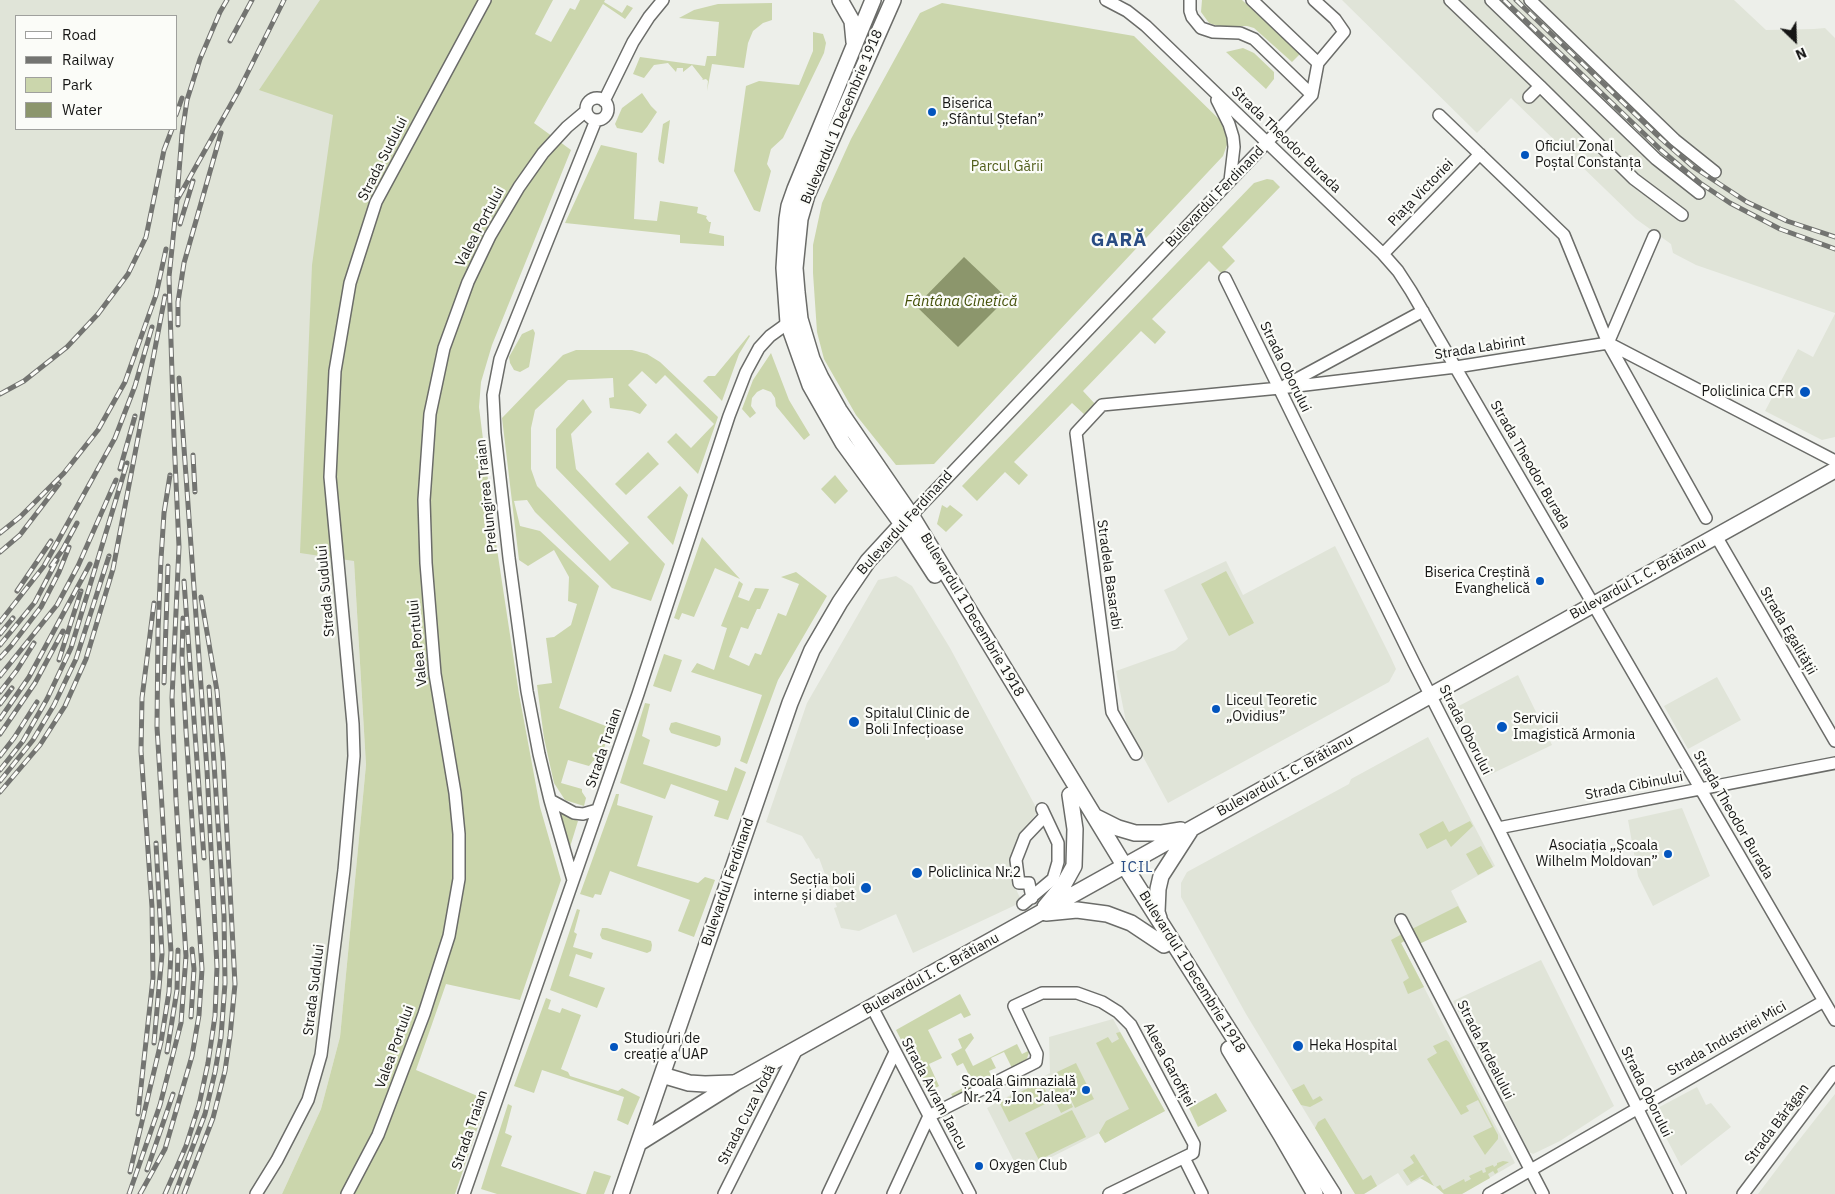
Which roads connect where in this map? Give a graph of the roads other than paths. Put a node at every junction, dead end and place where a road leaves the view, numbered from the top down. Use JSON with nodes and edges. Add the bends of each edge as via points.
{"nodes":[{"id":1,"x":484,"y":0,"type":"edge"},
{"id":2,"x":663,"y":0,"type":"edge"},
{"id":3,"x":840,"y":0,"type":"edge"},
{"id":4,"x":873,"y":0,"type":"edge"},
{"id":5,"x":893,"y":0,"type":"edge"},
{"id":6,"x":1106,"y":0,"type":"edge"},
{"id":7,"x":1190,"y":0,"type":"edge"},
{"id":8,"x":1252,"y":0,"type":"edge"},
{"id":9,"x":1314,"y":0,"type":"edge"},
{"id":10,"x":1450,"y":0,"type":"edge"},
{"id":11,"x":1491,"y":0,"type":"edge"},
{"id":12,"x":1530,"y":0,"type":"edge"},
{"id":13,"x":854,"y":44,"type":"junction"},
{"id":14,"x":1318,"y":63,"type":"junction"},
{"id":15,"x":1540,"y":86,"type":"junction"},
{"id":16,"x":1212,"y":90,"type":"junction"},
{"id":17,"x":1312,"y":96,"type":"junction"},
{"id":18,"x":1529,"y":96,"type":"dead end"},
{"id":19,"x":604,"y":101,"type":"junction"},
{"id":20,"x":586,"y":111,"type":"junction"},
{"id":21,"x":1439,"y":115,"type":"dead end"},
{"id":22,"x":596,"y":120,"type":"junction"},
{"id":23,"x":1267,"y":143,"type":"junction"},
{"id":24,"x":1480,"y":154,"type":"junction"},
{"id":25,"x":1715,"y":172,"type":"dead end"},
{"id":26,"x":1230,"y":181,"type":"junction"},
{"id":27,"x":1699,"y":193,"type":"dead end"},
{"id":28,"x":1682,"y":215,"type":"dead end"},
{"id":29,"x":1654,"y":236,"type":"dead end"},
{"id":30,"x":1383,"y":254,"type":"junction"},
{"id":31,"x":1224,"y":278,"type":"dead end"},
{"id":32,"x":1423,"y":311,"type":"junction"},
{"id":33,"x":788,"y":324,"type":"junction"},
{"id":34,"x":1608,"y":343,"type":"junction"},
{"id":35,"x":1456,"y":367,"type":"junction"},
{"id":36,"x":1280,"y":388,"type":"junction"},
{"id":37,"x":1102,"y":405,"type":"joint"},
{"id":38,"x":1835,"y":461,"type":"edge"},
{"id":39,"x":1835,"y":470,"type":"edge"},
{"id":40,"x":1706,"y":518,"type":"dead end"},
{"id":41,"x":907,"y":520,"type":"junction"},
{"id":42,"x":1716,"y":536,"type":"junction"},
{"id":43,"x":1594,"y":604,"type":"junction"},
{"id":44,"x":1430,"y":695,"type":"junction"},
{"id":45,"x":1835,"y":741,"type":"edge"},
{"id":46,"x":1136,"y":754,"type":"dead end"},
{"id":47,"x":1835,"y":763,"type":"edge"},
{"id":48,"x":1700,"y":789,"type":"junction"},
{"id":49,"x":1070,"y":795,"type":"junction"},
{"id":50,"x":550,"y":800,"type":"junction"},
{"id":51,"x":597,"y":810,"type":"junction"},
{"id":52,"x":1093,"y":815,"type":"junction"},
{"id":53,"x":1193,"y":828,"type":"junction"},
{"id":54,"x":1498,"y":828,"type":"junction"},
{"id":55,"x":1120,"y":868,"type":"junction"},
{"id":56,"x":573,"y":880,"type":"junction"},
{"id":57,"x":1027,"y":901,"type":"joint"},
{"id":58,"x":1040,"y":914,"type":"junction"},
{"id":59,"x":1401,"y":920,"type":"dead end"},
{"id":60,"x":1160,"y":922,"type":"junction"},
{"id":61,"x":1164,"y":944,"type":"junction"},
{"id":62,"x":1824,"y":1001,"type":"junction"},
{"id":63,"x":872,"y":1007,"type":"junction"},
{"id":64,"x":1835,"y":1020,"type":"edge"},
{"id":65,"x":797,"y":1048,"type":"junction"},
{"id":66,"x":895,"y":1052,"type":"junction"},
{"id":67,"x":1835,"y":1072,"type":"edge"},
{"id":68,"x":662,"y":1075,"type":"junction"},
{"id":69,"x":735,"y":1083,"type":"junction"},
{"id":70,"x":1637,"y":1108,"type":"junction"},
{"id":71,"x":929,"y":1116,"type":"junction"},
{"id":72,"x":639,"y":1143,"type":"junction"},
{"id":73,"x":1184,"y":1158,"type":"junction"},
{"id":74,"x":1531,"y":1170,"type":"junction"},
{"id":75,"x":256,"y":1194,"type":"edge"},
{"id":76,"x":348,"y":1194,"type":"edge"},
{"id":77,"x":464,"y":1194,"type":"edge"},
{"id":78,"x":620,"y":1194,"type":"edge"},
{"id":79,"x":724,"y":1194,"type":"edge"},
{"id":80,"x":828,"y":1194,"type":"edge"},
{"id":81,"x":893,"y":1194,"type":"edge"},
{"id":82,"x":970,"y":1194,"type":"edge"},
{"id":83,"x":1109,"y":1194,"type":"edge"},
{"id":84,"x":1202,"y":1194,"type":"edge"},
{"id":85,"x":1315,"y":1194,"type":"edge"},
{"id":86,"x":1333,"y":1194,"type":"edge"},
{"id":87,"x":1489,"y":1194,"type":"edge"},
{"id":88,"x":1543,"y":1194,"type":"edge"},
{"id":89,"x":1680,"y":1194,"type":"edge"},
{"id":90,"x":1743,"y":1194,"type":"edge"}],
"edges":[{"from":1,"to":75,"type":"street","name":"Strada Sudului","via":[[376,202],[350,283],[335,371],[330,477],[354,724],[344,870],[321,1055],[308,1100]]},
{"from":2,"to":19,"type":"street","via":[[632,42]]},
{"from":3,"to":13,"type":"main road","via":[[852,21]]},
{"from":4,"to":13,"type":"main road","name":"Bulevardul 1 Decembrie 1918"},
{"from":5,"to":41,"type":"main road","name":"Bulevardul 1 Decembrie 1918","via":[[807,195],[796,239],[795,268],[800,319],[812,358]]},
{"from":6,"to":16,"type":"street","name":"Strada Theodor Burada","via":[[1140,21]]},
{"from":7,"to":17,"type":"street","via":[[1192,17],[1201,28],[1254,39]]},
{"from":8,"to":14,"type":"street"},
{"from":9,"to":14,"type":"street","via":[[1344,32]]},
{"from":10,"to":15,"type":"street"},
{"from":11,"to":27,"type":"street","via":[[1656,160]]},
{"from":12,"to":25,"type":"street","via":[[1675,140]]},
{"from":13,"to":33,"type":"main road","name":"Bulevardul 1 Decembrie 1918","via":[[789,206],[784,268]]},
{"from":14,"to":17,"type":"street"},
{"from":15,"to":18,"type":"street"},
{"from":15,"to":28,"type":"street","via":[[1634,179]]},
{"from":16,"to":23,"type":"street","name":"Strada Theodor Burada"},
{"from":16,"to":26,"type":"street","via":[[1233,138]]},
{"from":17,"to":23,"type":"street","name":"Bulevardul Ferdinand"},
{"from":19,"to":20,"type":"street","via":[[598,98],[591,100]]},
{"from":19,"to":22,"type":"street","via":[[608,106],[607,113]]},
{"from":20,"to":22,"type":"street"},
{"from":20,"to":76,"type":"street","name":"Valea Portului","via":[[543,153],[519,187],[468,282],[444,348],[430,414],[424,500],[434,665],[455,793],[459,879],[449,936],[424,1014],[378,1135]]},
{"from":21,"to":24,"type":"street"},
{"from":22,"to":50,"type":"street","name":"Prelungirea Traian","via":[[500,359],[493,395],[518,630]]},
{"from":23,"to":26,"type":"street","name":"Bulevardul Ferdinand"},
{"from":23,"to":30,"type":"street","name":"Strada Theodor Burada"},
{"from":24,"to":30,"type":"street","name":"Piața Victoriei"},
{"from":24,"to":34,"type":"street","via":[[1564,235]]},
{"from":26,"to":41,"type":"street","name":"Bulevardul Ferdinand"},
{"from":29,"to":34,"type":"street"},
{"from":30,"to":32,"type":"street","name":"Strada Theodor Burada"},
{"from":31,"to":36,"type":"street","name":"Strada Oborului"},
{"from":32,"to":35,"type":"street","name":"Strada Theodor Burada"},
{"from":32,"to":36,"type":"street"},
{"from":33,"to":41,"type":"main road","name":"Bulevardul 1 Decembrie 1918","via":[[810,385],[843,444]]},
{"from":33,"to":51,"type":"street","name":"Strada Traian","via":[[759,348],[746,372]]},
{"from":34,"to":35,"type":"street","name":"Strada Labirint"},
{"from":34,"to":38,"type":"street"},
{"from":34,"to":40,"type":"street"},
{"from":35,"to":36,"type":"street","name":"Strada Labirint"},
{"from":35,"to":43,"type":"street","name":"Strada Theodor Burada"},
{"from":36,"to":37,"type":"street","name":"Strada Labirint"},
{"from":36,"to":44,"type":"street","name":"Strada Oborului"},
{"from":37,"to":46,"type":"street","name":"Stradela Basarabi","via":[[1076,433],[1112,712]]},
{"from":39,"to":42,"type":"main road","name":"Bulevardul I. C. Brătianu"},
{"from":41,"to":49,"type":"main road","name":"Bulevardul 1 Decembrie 1918","via":[[928,563]]},
{"from":41,"to":52,"type":"main road","name":"Bulevardul 1 Decembrie 1918"},
{"from":41,"to":68,"type":"main road","name":"Bulevardul Ferdinand","via":[[866,564],[812,650]]},
{"from":42,"to":43,"type":"main road","name":"Bulevardul I. C. Brătianu"},
{"from":42,"to":45,"type":"street","name":"Strada Egalității"},
{"from":43,"to":44,"type":"main road","name":"Bulevardul I. C. Brătianu"},
{"from":43,"to":48,"type":"street","name":"Strada Theodor Burada"},
{"from":44,"to":53,"type":"main road","name":"Bulevardul I. C. Brătianu"},
{"from":44,"to":54,"type":"street","name":"Strada Oborului"},
{"from":47,"to":48,"type":"street","name":"Strada Cibinului"},
{"from":48,"to":54,"type":"street","name":"Strada Cibinului"},
{"from":48,"to":62,"type":"street","name":"Strada Theodor Burada"},
{"from":49,"to":55,"type":"main road","name":"Bulevardul 1 Decembrie 1918"},
{"from":49,"to":58,"type":"main road","via":[[1074,866]]},
{"from":50,"to":51,"type":"street","via":[[574,813]]},
{"from":50,"to":56,"type":"street","name":"Prelungirea Traian"},
{"from":51,"to":56,"type":"street","name":"Strada Traian"},
{"from":52,"to":53,"type":"main road","via":[[1118,828],[1136,832],[1162,833]]},
{"from":52,"to":55,"type":"main road","name":"Bulevardul 1 Decembrie 1918"},
{"from":53,"to":55,"type":"main road","name":"Bulevardul I. C. Brătianu"},
{"from":53,"to":60,"type":"main road","via":[[1161,876],[1157,912]]},
{"from":54,"to":70,"type":"street","name":"Strada Oborului"},
{"from":55,"to":58,"type":"main road","name":"Bulevardul I. C. Brătianu"},
{"from":55,"to":60,"type":"main road","name":"Bulevardul 1 Decembrie 1918"},
{"from":55,"to":61,"type":"main road","name":"Bulevardul 1 Decembrie 1918"},
{"from":56,"to":77,"type":"street","name":"Strada Traian"},
{"from":57,"to":57,"type":"street","via":[[1053,879],[1058,862],[1058,843],[1043,812],[1025,837],[1016,860],[1019,883],[1029,883]]},
{"from":58,"to":61,"type":"main road","via":[[1078,910],[1107,914],[1131,923]]},
{"from":58,"to":63,"type":"main road","name":"Bulevardul I. C. Brătianu"},
{"from":59,"to":74,"type":"street","name":"Strada Ardealului"},
{"from":60,"to":86,"type":"main road","name":"Bulevardul 1 Decembrie 1918"},
{"from":61,"to":85,"type":"main road","name":"Bulevardul 1 Decembrie 1918"},
{"from":62,"to":64,"type":"street","name":"Strada Theodor Burada"},
{"from":62,"to":70,"type":"street","name":"Strada Industriei Mici"},
{"from":63,"to":65,"type":"main road","name":"Bulevardul I. C. Brătianu"},
{"from":63,"to":66,"type":"street","name":"Strada Avram Iancu"},
{"from":65,"to":69,"type":"main road","name":"Bulevardul I. C. Brătianu"},
{"from":65,"to":79,"type":"street","name":"Strada Cuza Vodă"},
{"from":66,"to":71,"type":"street","name":"Strada Avram Iancu"},
{"from":66,"to":80,"type":"street"},
{"from":67,"to":90,"type":"street","name":"Strada Bărăgan"},
{"from":68,"to":69,"type":"main road","name":"Bulevardul I. C. Brătianu","via":[[689,1083]]},
{"from":68,"to":72,"type":"main road","name":"Bulevardul Ferdinand"},
{"from":69,"to":72,"type":"main road","name":"Bulevardul I. C. Brătianu"},
{"from":70,"to":74,"type":"street","name":"Strada Industriei Mici"},
{"from":70,"to":89,"type":"street","name":"Strada Oborului"},
{"from":71,"to":73,"type":"street","name":"Aleea Garofiței","via":[[1036,1062],[1036,1054],[1014,1006],[1042,993],[1077,993],[1102,1002],[1131,1025],[1194,1144],[1193,1154]]},
{"from":71,"to":81,"type":"street"},
{"from":71,"to":82,"type":"street","name":"Strada Avram Iancu"},
{"from":72,"to":78,"type":"main road","name":"Bulevardul Ferdinand"},
{"from":73,"to":83,"type":"street"},
{"from":73,"to":84,"type":"street"},
{"from":74,"to":87,"type":"street","name":"Strada Industriei Mici"},
{"from":74,"to":88,"type":"street","name":"Strada Ardealului"}]}
